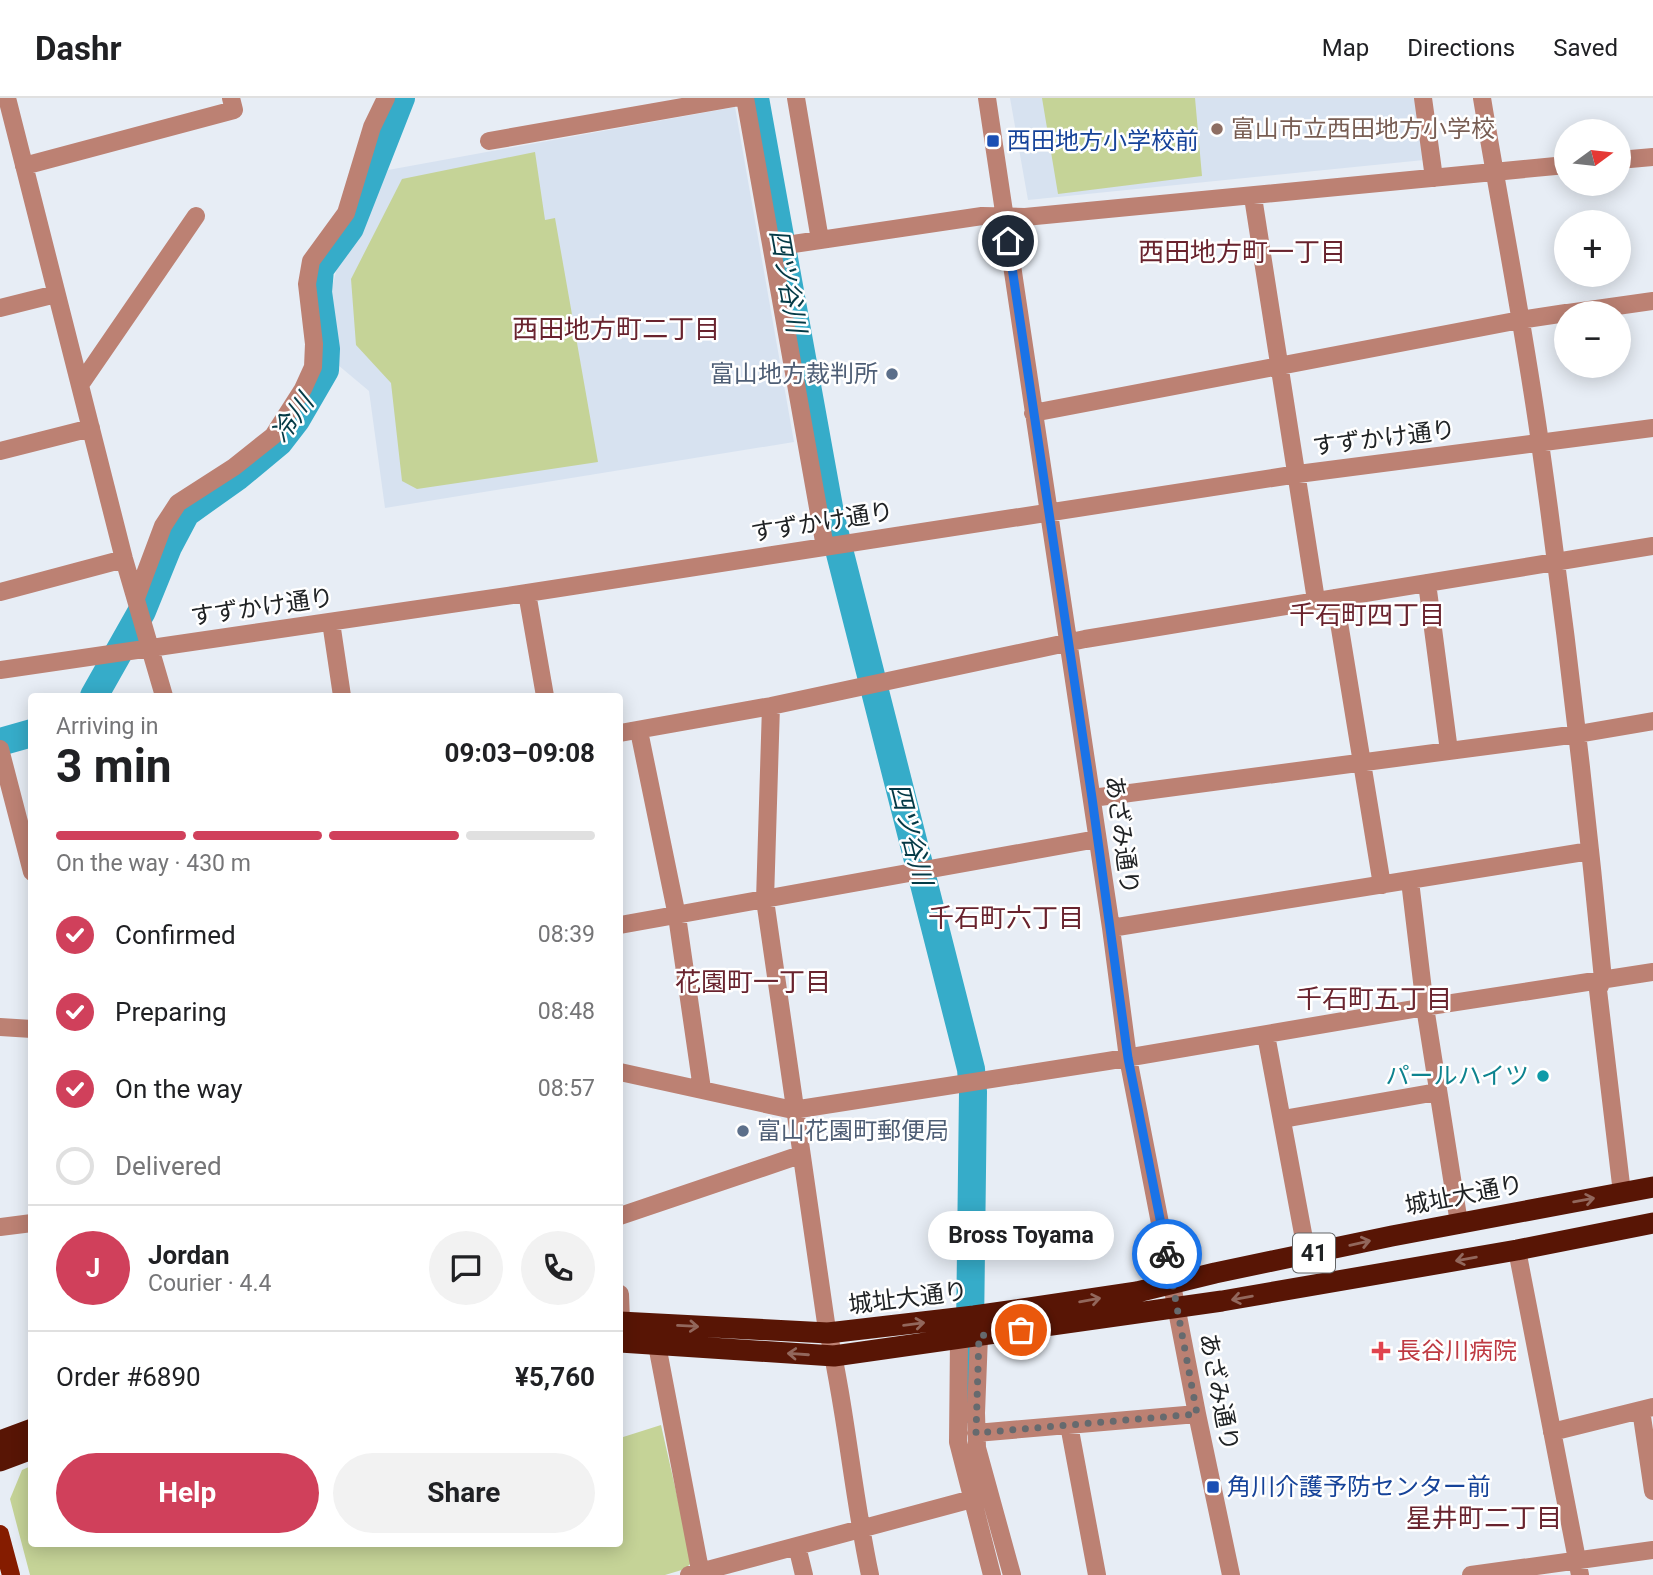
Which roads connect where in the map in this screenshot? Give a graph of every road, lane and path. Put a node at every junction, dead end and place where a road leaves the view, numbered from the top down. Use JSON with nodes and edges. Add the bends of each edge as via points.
{"nodes":[{"id":1,"x":7,"y":98,"type":"edge"},
{"id":2,"x":231,"y":98,"type":"edge"},
{"id":3,"x":386,"y":98,"type":"edge"},
{"id":4,"x":734,"y":98,"type":"edge"},
{"id":5,"x":745,"y":98,"type":"edge"},
{"id":6,"x":796,"y":98,"type":"edge"},
{"id":7,"x":987,"y":98,"type":"edge"},
{"id":8,"x":1423,"y":98,"type":"edge"},
{"id":9,"x":1482,"y":98,"type":"edge"},
{"id":10,"x":489,"y":141,"type":"dead end"},
{"id":11,"x":1653,"y":157,"type":"edge"},
{"id":12,"x":1631,"y":159,"type":"edge"},
{"id":13,"x":24,"y":166,"type":"junction"},
{"id":14,"x":1554,"y":166,"type":"edge"},
{"id":15,"x":1494,"y":172,"type":"junction"},
{"id":16,"x":1434,"y":178,"type":"junction"},
{"id":17,"x":1253,"y":197,"type":"junction"},
{"id":18,"x":196,"y":216,"type":"dead end"},
{"id":19,"x":1004,"y":217,"type":"junction"},
{"id":20,"x":820,"y":240,"type":"junction"},
{"id":21,"x":773,"y":247,"type":"junction"},
{"id":22,"x":56,"y":294,"type":"junction"},
{"id":23,"x":1653,"y":301,"type":"edge"},
{"id":24,"x":1631,"y":304,"type":"edge"},
{"id":25,"x":0,"y":308,"type":"edge"},
{"id":26,"x":1554,"y":315,"type":"edge"},
{"id":27,"x":1520,"y":320,"type":"junction"},
{"id":28,"x":1281,"y":366,"type":"junction"},
{"id":29,"x":80,"y":385,"type":"junction"},
{"id":30,"x":1034,"y":413,"type":"junction"},
{"id":31,"x":91,"y":428,"type":"junction"},
{"id":32,"x":1653,"y":428,"type":"edge"},
{"id":33,"x":1540,"y":443,"type":"junction"},
{"id":34,"x":0,"y":451,"type":"edge"},
{"id":35,"x":1298,"y":474,"type":"junction"},
{"id":36,"x":1049,"y":512,"type":"junction"},
{"id":37,"x":1653,"y":545,"type":"edge"},
{"id":38,"x":825,"y":547,"type":"junction"},
{"id":39,"x":124,"y":559,"type":"junction"},
{"id":40,"x":1557,"y":562,"type":"junction"},
{"id":41,"x":1427,"y":583,"type":"junction"},
{"id":42,"x":0,"y":592,"type":"edge"},
{"id":43,"x":527,"y":593,"type":"junction"},
{"id":44,"x":136,"y":598,"type":"junction"},
{"id":45,"x":1335,"y":598,"type":"junction"},
{"id":46,"x":1316,"y":600,"type":"junction"},
{"id":47,"x":331,"y":622,"type":"junction"},
{"id":48,"x":1069,"y":643,"type":"junction"},
{"id":49,"x":150,"y":649,"type":"junction"},
{"id":50,"x":0,"y":670,"type":"edge"},
{"id":51,"x":163,"y":693,"type":"edge"},
{"id":52,"x":342,"y":693,"type":"edge"},
{"id":53,"x":544,"y":693,"type":"edge"},
{"id":54,"x":771,"y":706,"type":"junction"},
{"id":55,"x":1653,"y":721,"type":"edge"},
{"id":56,"x":639,"y":731,"type":"junction"},
{"id":57,"x":623,"y":733,"type":"edge"},
{"id":58,"x":1578,"y":734,"type":"junction"},
{"id":59,"x":0,"y":749,"type":"edge"},
{"id":60,"x":1449,"y":751,"type":"junction"},
{"id":61,"x":1363,"y":763,"type":"junction"},
{"id":62,"x":1092,"y":798,"type":"junction"},
{"id":63,"x":1097,"y":839,"type":"junction"},
{"id":64,"x":1590,"y":851,"type":"junction"},
{"id":65,"x":28,"y":857,"type":"edge"},
{"id":66,"x":1410,"y":881,"type":"junction"},
{"id":67,"x":1382,"y":885,"type":"junction"},
{"id":68,"x":765,"y":900,"type":"junction"},
{"id":69,"x":677,"y":916,"type":"junction"},
{"id":70,"x":623,"y":925,"type":"edge"},
{"id":71,"x":1111,"y":928,"type":"junction"},
{"id":72,"x":1653,"y":972,"type":"edge"},
{"id":73,"x":1603,"y":979,"type":"junction"},
{"id":74,"x":1425,"y":1007,"type":"junction"},
{"id":75,"x":0,"y":1027,"type":"edge"},
{"id":76,"x":28,"y":1029,"type":"edge"},
{"id":77,"x":1266,"y":1035,"type":"junction"},
{"id":78,"x":1128,"y":1058,"type":"junction"},
{"id":79,"x":623,"y":1073,"type":"edge"},
{"id":80,"x":702,"y":1089,"type":"junction"},
{"id":81,"x":1437,"y":1092,"type":"junction"},
{"id":82,"x":793,"y":1110,"type":"junction"},
{"id":83,"x":1283,"y":1119,"type":"junction"},
{"id":84,"x":800,"y":1155,"type":"junction"},
{"id":85,"x":1653,"y":1187,"type":"edge"},
{"id":86,"x":1622,"y":1193,"type":"junction"},
{"id":87,"x":623,"y":1215,"type":"edge"},
{"id":88,"x":1459,"y":1223,"type":"junction"},
{"id":89,"x":1653,"y":1223,"type":"edge"},
{"id":90,"x":28,"y":1224,"type":"edge"},
{"id":91,"x":0,"y":1227,"type":"edge"},
{"id":92,"x":1517,"y":1250,"type":"junction"},
{"id":93,"x":1307,"y":1255,"type":"junction"},
{"id":94,"x":1173,"y":1282,"type":"junction"},
{"id":95,"x":1177,"y":1307,"type":"junction"},
{"id":96,"x":623,"y":1328,"type":"edge"},
{"id":97,"x":623,"y":1329,"type":"edge"},
{"id":98,"x":969,"y":1331,"type":"junction"},
{"id":99,"x":828,"y":1333,"type":"junction"},
{"id":100,"x":657,"y":1345,"type":"junction"},
{"id":101,"x":834,"y":1356,"type":"junction"},
{"id":102,"x":1647,"y":1409,"type":"edge"},
{"id":103,"x":1197,"y":1414,"type":"junction"},
{"id":104,"x":1069,"y":1425,"type":"junction"},
{"id":105,"x":28,"y":1430,"type":"edge"},
{"id":106,"x":1552,"y":1432,"type":"junction"},
{"id":107,"x":976,"y":1433,"type":"junction"},
{"id":108,"x":0,"y":1441,"type":"edge"},
{"id":109,"x":28,"y":1450,"type":"edge"},
{"id":110,"x":0,"y":1461,"type":"edge"},
{"id":111,"x":1653,"y":1491,"type":"edge"},
{"id":112,"x":972,"y":1499,"type":"junction"},
{"id":113,"x":860,"y":1529,"type":"junction"},
{"id":114,"x":0,"y":1534,"type":"edge"},
{"id":115,"x":797,"y":1546,"type":"junction"},
{"id":116,"x":1653,"y":1549,"type":"edge"},
{"id":117,"x":1578,"y":1567,"type":"edge"},
{"id":118,"x":697,"y":1574,"type":"edge"},
{"id":119,"x":11,"y":1575,"type":"edge"},
{"id":120,"x":804,"y":1575,"type":"edge"},
{"id":121,"x":870,"y":1575,"type":"edge"},
{"id":122,"x":992,"y":1575,"type":"edge"},
{"id":123,"x":1012,"y":1575,"type":"edge"},
{"id":124,"x":1097,"y":1575,"type":"edge"},
{"id":125,"x":1231,"y":1575,"type":"edge"},
{"id":126,"x":1471,"y":1575,"type":"edge"}],
"edges":[{"from":1,"to":13,"type":"street"},
{"from":2,"to":13,"type":"street","via":[[234,110]]},
{"from":3,"to":44,"type":"street","via":[[372,127],[346,214],[311,261],[307,284],[313,366],[303,389],[273,436],[178,503],[163,526]]},
{"from":4,"to":10,"type":"street"},
{"from":5,"to":21,"type":"street"},
{"from":6,"to":20,"type":"street"},
{"from":7,"to":19,"type":"street","name":"あざみ通り"},
{"from":8,"to":16,"type":"street"},
{"from":9,"to":15,"type":"street"},
{"from":11,"to":12,"type":"street"},
{"from":13,"to":22,"type":"street"},
{"from":14,"to":15,"type":"street"},
{"from":15,"to":16,"type":"street"},
{"from":15,"to":27,"type":"street"},
{"from":16,"to":17,"type":"street"},
{"from":17,"to":19,"type":"street"},
{"from":17,"to":28,"type":"street"},
{"from":18,"to":29,"type":"street"},
{"from":19,"to":20,"type":"street","via":[[982,216]]},
{"from":19,"to":30,"type":"street","name":"あざみ通り"},
{"from":20,"to":21,"type":"street"},
{"from":21,"to":38,"type":"street"},
{"from":22,"to":25,"type":"street"},
{"from":22,"to":29,"type":"street"},
{"from":23,"to":24,"type":"street"},
{"from":26,"to":27,"type":"street"},
{"from":27,"to":28,"type":"street"},
{"from":27,"to":33,"type":"street"},
{"from":28,"to":30,"type":"street"},
{"from":28,"to":35,"type":"street"},
{"from":29,"to":31,"type":"street"},
{"from":30,"to":36,"type":"street","name":"あざみ通り"},
{"from":31,"to":34,"type":"street"},
{"from":31,"to":39,"type":"street"},
{"from":32,"to":33,"type":"street","name":"すずかけ通り"},
{"from":33,"to":35,"type":"street","name":"すずかけ通り"},
{"from":33,"to":40,"type":"street"},
{"from":35,"to":36,"type":"street","name":"すずかけ通り"},
{"from":35,"to":46,"type":"street"},
{"from":36,"to":38,"type":"street","name":"すずかけ通り"},
{"from":36,"to":48,"type":"street","name":"あざみ通り"},
{"from":37,"to":40,"type":"street"},
{"from":38,"to":43,"type":"street","name":"すずかけ通り"},
{"from":39,"to":42,"type":"street"},
{"from":39,"to":44,"type":"street"},
{"from":40,"to":41,"type":"street"},
{"from":40,"to":58,"type":"street"},
{"from":41,"to":45,"type":"street"},
{"from":41,"to":60,"type":"street"},
{"from":43,"to":47,"type":"street","name":"すずかけ通り"},
{"from":43,"to":53,"type":"street"},
{"from":44,"to":49,"type":"street"},
{"from":45,"to":46,"type":"street"},
{"from":45,"to":61,"type":"street"},
{"from":46,"to":48,"type":"street"},
{"from":47,"to":49,"type":"street","name":"すずかけ通り"},
{"from":47,"to":52,"type":"street"},
{"from":48,"to":54,"type":"street"},
{"from":48,"to":62,"type":"street","name":"あざみ通り"},
{"from":49,"to":50,"type":"street","name":"すずかけ通り"},
{"from":49,"to":51,"type":"street"},
{"from":54,"to":56,"type":"street"},
{"from":54,"to":68,"type":"street"},
{"from":55,"to":58,"type":"street"},
{"from":56,"to":57,"type":"street"},
{"from":56,"to":69,"type":"street"},
{"from":58,"to":60,"type":"street"},
{"from":58,"to":64,"type":"street"},
{"from":59,"to":65,"type":"street"},
{"from":60,"to":61,"type":"street"},
{"from":61,"to":62,"type":"street"},
{"from":61,"to":67,"type":"street"},
{"from":62,"to":63,"type":"street","name":"あざみ通り"},
{"from":63,"to":68,"type":"street"},
{"from":63,"to":71,"type":"street","name":"あざみ通り"},
{"from":64,"to":66,"type":"street"},
{"from":64,"to":73,"type":"street"},
{"from":66,"to":67,"type":"street"},
{"from":66,"to":74,"type":"street"},
{"from":67,"to":71,"type":"street"},
{"from":68,"to":69,"type":"street"},
{"from":68,"to":82,"type":"street"},
{"from":69,"to":70,"type":"street"},
{"from":69,"to":80,"type":"street"},
{"from":71,"to":78,"type":"street","name":"あざみ通り"},
{"from":72,"to":73,"type":"street"},
{"from":73,"to":74,"type":"street"},
{"from":73,"to":86,"type":"street","via":[[1598,990]]},
{"from":74,"to":77,"type":"street"},
{"from":74,"to":81,"type":"street"},
{"from":75,"to":76,"type":"street"},
{"from":77,"to":78,"type":"street"},
{"from":77,"to":83,"type":"street"},
{"from":78,"to":82,"type":"street"},
{"from":78,"to":94,"type":"street","name":"あざみ通り"},
{"from":79,"to":80,"type":"street"},
{"from":80,"to":82,"type":"street"},
{"from":81,"to":83,"type":"street"},
{"from":81,"to":88,"type":"street"},
{"from":82,"to":84,"type":"street"},
{"from":83,"to":93,"type":"street"},
{"from":84,"to":87,"type":"street"},
{"from":84,"to":99,"type":"street"},
{"from":85,"to":86,"type":"highway","name":"城址大通り","number":"41"},
{"from":88,"to":86,"type":"highway","name":"城址大通り","number":"41","one_way":true},
{"from":93,"to":88,"type":"highway","name":"城址大通り","number":"41","one_way":true},
{"from":89,"to":92,"type":"highway","name":"城址大通り","number":"41"},
{"from":90,"to":91,"type":"street"},
{"from":92,"to":95,"type":"highway","name":"城址大通り","number":"41","one_way":true},
{"from":92,"to":106,"type":"street"},
{"from":93,"to":94,"type":"highway","name":"城址大通り","number":"41"},
{"from":94,"to":95,"type":"street","name":"あざみ通り"},
{"from":98,"to":94,"type":"highway","name":"城址大通り","number":"41","one_way":true},
{"from":95,"to":98,"type":"highway","name":"城址大通り","number":"41"},
{"from":95,"to":103,"type":"street","name":"あざみ通り"},
{"from":96,"to":99,"type":"highway","name":"城址大通り","number":"41","one_way":true},
{"from":97,"to":100,"type":"highway","name":"城址大通り","number":"41"},
{"from":99,"to":98,"type":"highway","name":"城址大通り","number":"41","one_way":true},
{"from":98,"to":101,"type":"highway","name":"城址大通り","number":"41"},
{"from":98,"to":107,"type":"street"},
{"from":98,"to":112,"type":"street","via":[[958,1442]]},
{"from":99,"to":101,"type":"street"},
{"from":101,"to":100,"type":"highway","name":"城址大通り","number":"41","one_way":true},
{"from":100,"to":118,"type":"street"},
{"from":101,"to":113,"type":"street"},
{"from":102,"to":106,"type":"street"},
{"from":102,"to":111,"type":"street"},
{"from":103,"to":104,"type":"street"},
{"from":103,"to":125,"type":"street","name":"あざみ通り"},
{"from":104,"to":107,"type":"street"},
{"from":104,"to":124,"type":"street"},
{"from":105,"to":108,"type":"highway"},
{"from":106,"to":117,"type":"street"},
{"from":107,"to":123,"type":"street"},
{"from":109,"to":110,"type":"highway"},
{"from":112,"to":113,"type":"street"},
{"from":112,"to":122,"type":"street"},
{"from":113,"to":115,"type":"street"},
{"from":113,"to":121,"type":"street"},
{"from":114,"to":119,"type":"main road"},
{"from":115,"to":118,"type":"street"},
{"from":115,"to":120,"type":"street"},
{"from":116,"to":117,"type":"street"},
{"from":117,"to":126,"type":"street"}]}
